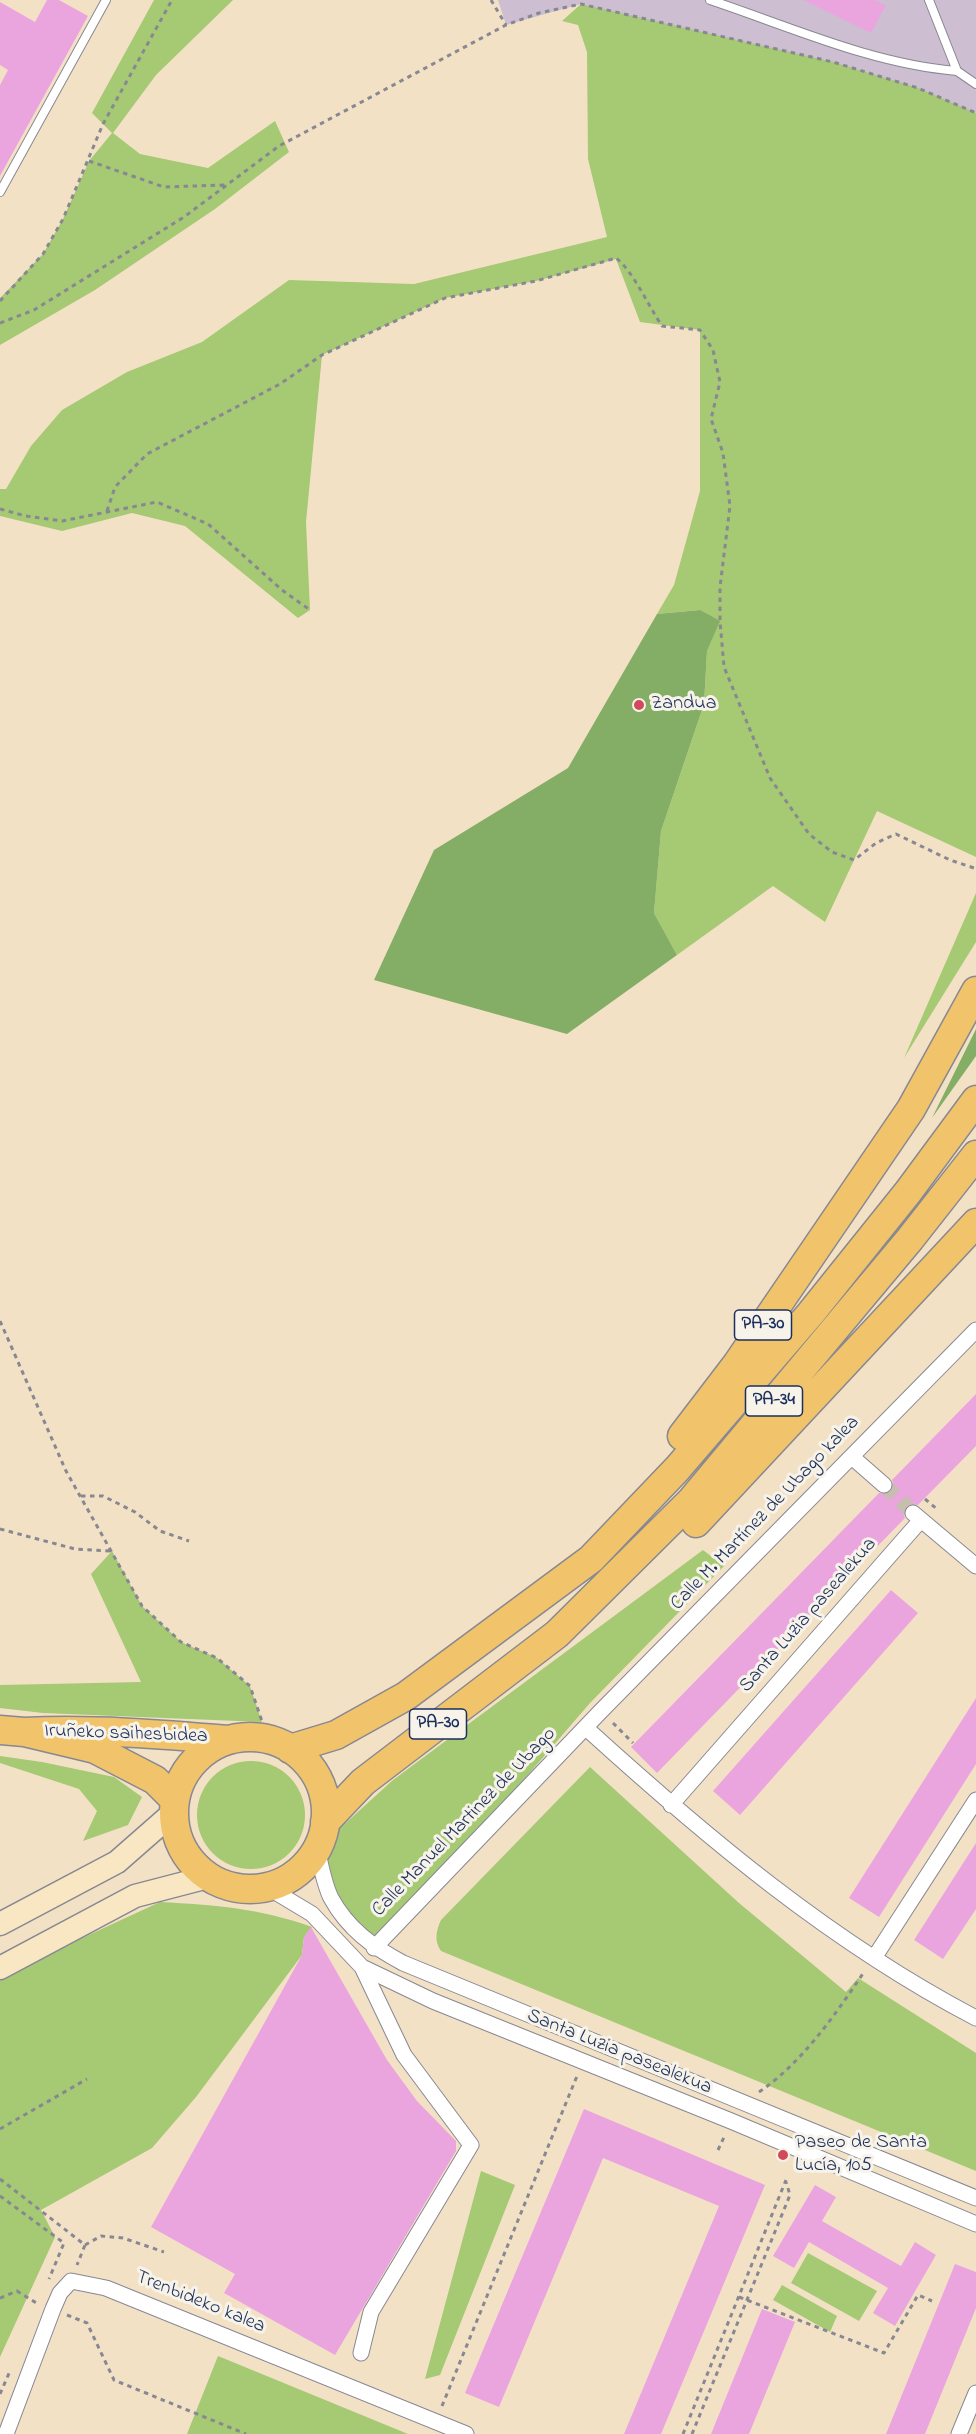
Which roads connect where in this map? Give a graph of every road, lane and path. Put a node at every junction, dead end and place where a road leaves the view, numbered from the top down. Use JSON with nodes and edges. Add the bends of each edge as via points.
{"nodes":[{"id":1,"x":106,"y":0,"type":"edge"},
{"id":2,"x":172,"y":0,"type":"edge"},
{"id":3,"x":491,"y":0,"type":"edge"},
{"id":4,"x":710,"y":0,"type":"edge"},
{"id":5,"x":929,"y":0,"type":"edge"},
{"id":6,"x":506,"y":25,"type":"junction"},
{"id":7,"x":957,"y":71,"type":"junction"},
{"id":8,"x":976,"y":84,"type":"edge"},
{"id":9,"x":975,"y":110,"type":"edge"},
{"id":10,"x":89,"y":161,"type":"junction"},
{"id":11,"x":227,"y":185,"type":"junction"},
{"id":12,"x":0,"y":192,"type":"edge"},
{"id":13,"x":0,"y":302,"type":"edge"},
{"id":14,"x":0,"y":323,"type":"edge"},
{"id":15,"x":0,"y":509,"type":"edge"},
{"id":16,"x":107,"y":511,"type":"junction"},
{"id":17,"x":310,"y":610,"type":"dead end"},
{"id":18,"x":976,"y":866,"type":"edge"},
{"id":19,"x":976,"y":991,"type":"edge"},
{"id":20,"x":976,"y":1100,"type":"edge"},
{"id":21,"x":976,"y":1155,"type":"edge"},
{"id":22,"x":976,"y":1223,"type":"edge"},
{"id":23,"x":0,"y":1321,"type":"edge"},
{"id":24,"x":976,"y":1330,"type":"edge"},
{"id":25,"x":852,"y":1457,"type":"junction"},
{"id":26,"x":884,"y":1485,"type":"tunnel mouth"},
{"id":27,"x":81,"y":1496,"type":"junction"},
{"id":28,"x":0,"y":1529,"type":"edge"},
{"id":29,"x":189,"y":1540,"type":"dead end"},
{"id":30,"x":112,"y":1551,"type":"junction"},
{"id":31,"x":976,"y":1566,"type":"edge"},
{"id":32,"x":503,"y":1624,"type":"junction"},
{"id":33,"x":556,"y":1634,"type":"junction"},
{"id":34,"x":607,"y":1718,"type":"dead end"},
{"id":35,"x":586,"y":1728,"type":"junction"},
{"id":36,"x":12,"y":1731,"type":"edge"},
{"id":37,"x":228,"y":1740,"type":"junction"},
{"id":38,"x":633,"y":1743,"type":"dead end"},
{"id":39,"x":279,"y":1745,"type":"junction"},
{"id":40,"x":976,"y":1800,"type":"edge"},
{"id":41,"x":671,"y":1805,"type":"junction"},
{"id":42,"x":174,"y":1806,"type":"junction"},
{"id":43,"x":325,"y":1822,"type":"junction"},
{"id":44,"x":317,"y":1849,"type":"junction"},
{"id":45,"x":208,"y":1877,"type":"junction"},
{"id":46,"x":267,"y":1887,"type":"junction"},
{"id":47,"x":0,"y":1924,"type":"edge"},
{"id":48,"x":374,"y":1948,"type":"junction"},
{"id":49,"x":874,"y":1958,"type":"junction"},
{"id":50,"x":362,"y":1967,"type":"junction"},
{"id":51,"x":0,"y":1968,"type":"edge"},
{"id":52,"x":976,"y":2018,"type":"edge"},
{"id":53,"x":583,"y":2061,"type":"junction"},
{"id":54,"x":87,"y":2079,"type":"dead end"},
{"id":55,"x":754,"y":2095,"type":"dead end"},
{"id":56,"x":0,"y":2129,"type":"edge"},
{"id":57,"x":0,"y":2179,"type":"edge"},
{"id":58,"x":976,"y":2198,"type":"edge"},
{"id":59,"x":976,"y":2224,"type":"edge"},
{"id":60,"x":85,"y":2245,"type":"junction"},
{"id":61,"x":164,"y":2252,"type":"dead end"},
{"id":62,"x":71,"y":2281,"type":"junction"},
{"id":63,"x":739,"y":2297,"type":"junction"},
{"id":64,"x":0,"y":2298,"type":"edge"},
{"id":65,"x":747,"y":2300,"type":"junction"},
{"id":66,"x":932,"y":2301,"type":"dead end"},
{"id":67,"x":39,"y":2304,"type":"dead end"},
{"id":68,"x":361,"y":2353,"type":"dead end"},
{"id":69,"x":114,"y":2380,"type":"dead end"},
{"id":70,"x":976,"y":2393,"type":"edge"},
{"id":71,"x":435,"y":2421,"type":"junction"},
{"id":72,"x":6,"y":2434,"type":"edge"},
{"id":73,"x":246,"y":2434,"type":"edge"},
{"id":74,"x":466,"y":2434,"type":"edge"},
{"id":75,"x":683,"y":2434,"type":"edge"},
{"id":76,"x":692,"y":2434,"type":"edge"},
{"id":77,"x":959,"y":2434,"type":"edge"}],
"edges":[{"from":1,"to":12,"type":"lane"},
{"from":2,"to":10,"type":"path","via":[[103,124]]},
{"from":3,"to":6,"type":"path"},
{"from":4,"to":7,"type":"lane","via":[[879,58]]},
{"from":5,"to":7,"type":"lane"},
{"from":6,"to":9,"type":"path","via":[[581,4],[833,62]]},
{"from":6,"to":11,"type":"path","via":[[279,146]]},
{"from":7,"to":8,"type":"lane"},
{"from":10,"to":11,"type":"path","via":[[164,187]]},
{"from":10,"to":13,"type":"path","via":[[43,254]]},
{"from":11,"to":14,"type":"path","via":[[184,217],[34,310]]},
{"from":15,"to":16,"type":"path","via":[[62,521]]},
{"from":16,"to":17,"type":"path","via":[[157,502],[208,524]]},
{"from":16,"to":18,"type":"path","via":[[115,487],[147,454],[280,384],[322,355],[445,298],[536,281],[616,258],[627,266],[662,326],[700,330],[713,350],[720,382],[711,419],[723,453],[730,506],[720,587],[724,667],[770,778],[809,834],[832,852],[854,860],[896,834],[950,860]]},
{"from":19,"to":32,"type":"highway","number":"PA-30","via":[[911,1109],[737,1364],[656,1470],[581,1551]]},
{"from":20,"to":32,"type":"highway","number":"PA-34","via":[[810,1313],[677,1469],[591,1559]]},
{"from":21,"to":33,"type":"highway","number":"PA-34","via":[[691,1501]]},
{"from":22,"to":33,"type":"highway","number":"PA-30","via":[[690,1529],[613,1603]]},
{"from":23,"to":27,"type":"path","via":[[66,1471]]},
{"from":24,"to":25,"type":"street","name":"Calle M. Martínez de Ubago kalea"},
{"from":25,"to":26,"type":"street"},
{"from":25,"to":35,"type":"street","name":"Calle M. Martínez de Ubago kalea"},
{"from":27,"to":29,"type":"path","via":[[103,1496],[135,1512],[160,1531]]},
{"from":27,"to":30,"type":"path"},
{"from":28,"to":30,"type":"path","via":[[75,1549]]},
{"from":30,"to":39,"type":"path","via":[[142,1606],[181,1642],[217,1658],[250,1686]]},
{"from":31,"to":41,"type":"street","name":"Santa Luzia pasealekua","via":[[917,1517]]},
{"from":32,"to":39,"type":"highway","number":"PA-30","via":[[406,1695],[336,1735]]},
{"from":33,"to":43,"type":"highway","number":"PA-30","via":[[363,1782]]},
{"from":34,"to":38,"type":"path"},
{"from":35,"to":41,"type":"street"},
{"from":35,"to":48,"type":"street","name":"Calle Manuel Martinez de Ubago"},
{"from":36,"to":37,"type":"highway","name":"Iruñeko saihesbidea","number":"PA-30"},
{"from":36,"to":42,"type":"highway","name":"Iruñeko saihesbidea","number":"PA-30","via":[[95,1749],[155,1780]]},
{"from":37,"to":39,"type":"highway","number":"PA-30","via":[[250,1737]]},
{"from":37,"to":42,"type":"highway","number":"PA-30","via":[[193,1763],[183,1777]]},
{"from":39,"to":43,"type":"highway","number":"PA-30","via":[[306,1763],[318,1780],[325,1801]]},
{"from":40,"to":49,"type":"street"},
{"from":41,"to":49,"type":"street","via":[[793,1902]]},
{"from":42,"to":45,"type":"highway","number":"PA-30","via":[[178,1837],[189,1859]]},
{"from":42,"to":47,"type":"main road","via":[[117,1862]]},
{"from":43,"to":44,"type":"highway","number":"PA-30"},
{"from":44,"to":46,"type":"highway","number":"PA-30","via":[[304,1867],[287,1880]]},
{"from":44,"to":48,"type":"street","name":"Santa Luzia pasealekua","via":[[331,1898]]},
{"from":45,"to":46,"type":"highway","number":"PA-30","via":[[227,1886]]},
{"from":45,"to":51,"type":"main road","via":[[135,1896]]},
{"from":46,"to":50,"type":"street","name":"Santa Luzia pasealekua","via":[[312,1914]]},
{"from":48,"to":58,"type":"street","name":"Santa Luzia pasealekua"},
{"from":49,"to":52,"type":"street"},
{"from":49,"to":55,"type":"path","via":[[842,2005],[787,2071]]},
{"from":50,"to":53,"type":"street","name":"Santa Luzia pasealekua","via":[[433,2001]]},
{"from":50,"to":68,"type":"street","via":[[404,2055],[471,2145],[371,2312]]},
{"from":53,"to":59,"type":"street","name":"Santa Luzia pasealekua"},
{"from":53,"to":71,"type":"path"},
{"from":54,"to":56,"type":"path"},
{"from":57,"to":60,"type":"path"},
{"from":60,"to":61,"type":"path","via":[[101,2236],[123,2238]]},
{"from":60,"to":62,"type":"path"},
{"from":62,"to":71,"type":"street","name":"Trenbideko kalea","via":[[106,2288]]},
{"from":62,"to":72,"type":"street","via":[[53,2309]]},
{"from":63,"to":65,"type":"path"},
{"from":63,"to":65,"type":"path","via":[[786,2180],[790,2195]]},
{"from":63,"to":75,"type":"path"},
{"from":64,"to":67,"type":"path","via":[[17,2291]]},
{"from":65,"to":66,"type":"path","via":[[884,2353],[918,2295]]},
{"from":65,"to":76,"type":"path"},
{"from":69,"to":73,"type":"path"},
{"from":70,"to":77,"type":"street"},
{"from":71,"to":74,"type":"street","name":"Trenbideko kalea"}]}
